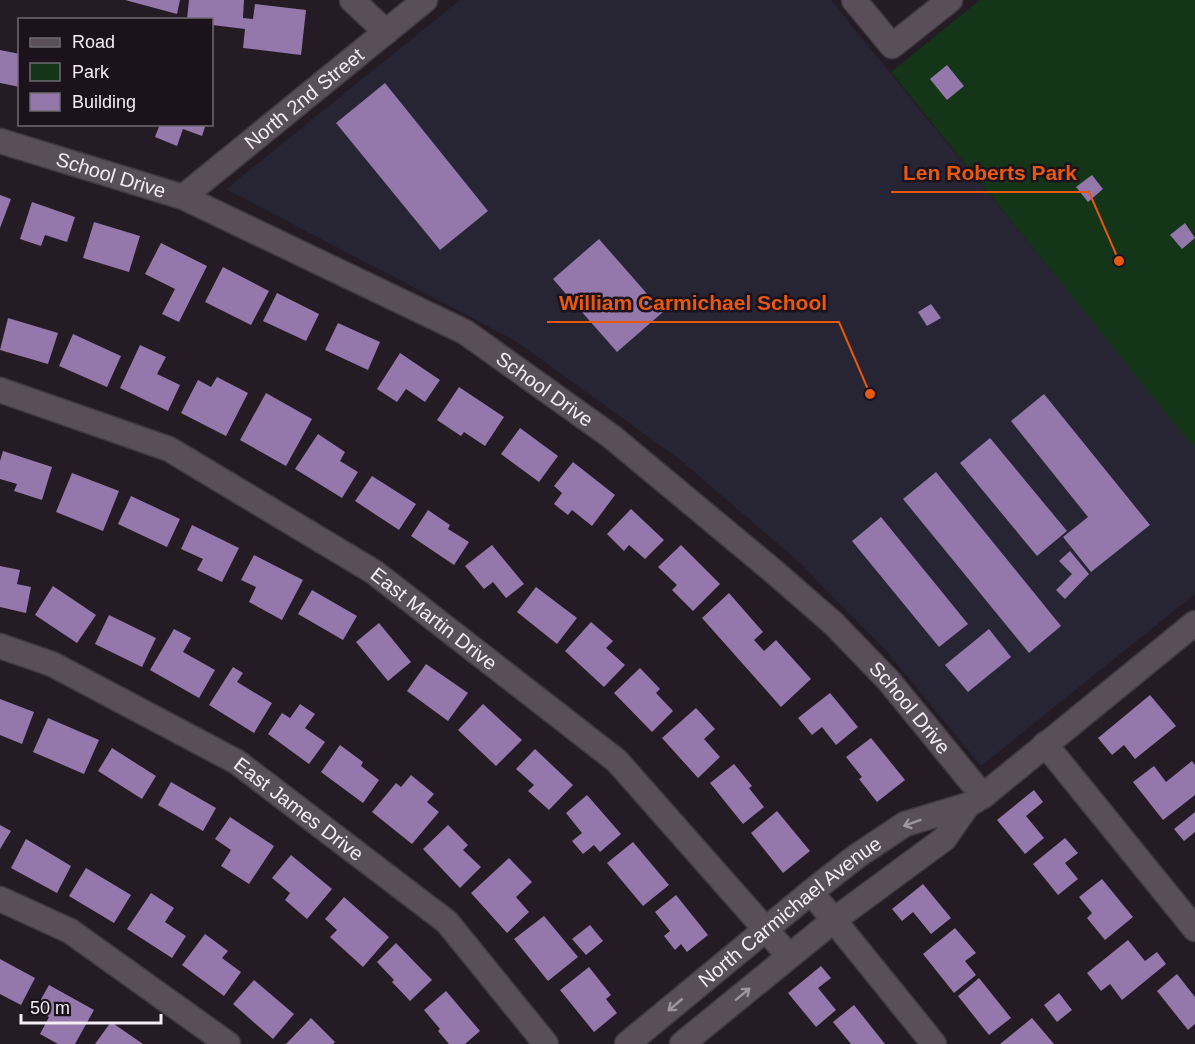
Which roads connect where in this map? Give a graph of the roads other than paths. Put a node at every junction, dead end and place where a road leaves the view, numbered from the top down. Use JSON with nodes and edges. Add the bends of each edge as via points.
{"nodes":[{"id":1,"x":352,"y":0,"type":"edge"},
{"id":2,"x":425,"y":0,"type":"edge"},
{"id":3,"x":854,"y":0,"type":"edge"},
{"id":4,"x":950,"y":0,"type":"edge"},
{"id":5,"x":386,"y":32,"type":"junction"},
{"id":6,"x":0,"y":141,"type":"edge"},
{"id":7,"x":183,"y":196,"type":"junction"},
{"id":8,"x":0,"y":390,"type":"edge"},
{"id":9,"x":1195,"y":623,"type":"edge"},
{"id":10,"x":0,"y":645,"type":"edge"},
{"id":11,"x":1046,"y":744,"type":"junction"},
{"id":12,"x":975,"y":800,"type":"junction"},
{"id":13,"x":811,"y":892,"type":"junction"},
{"id":14,"x":0,"y":898,"type":"edge"},
{"id":15,"x":834,"y":920,"type":"junction"},
{"id":16,"x":766,"y":929,"type":"junction"},
{"id":17,"x":1195,"y":929,"type":"edge"},
{"id":18,"x":789,"y":956,"type":"junction"},
{"id":19,"x":228,"y":1044,"type":"edge"},
{"id":20,"x":546,"y":1044,"type":"edge"},
{"id":21,"x":627,"y":1044,"type":"edge"},
{"id":22,"x":682,"y":1044,"type":"edge"},
{"id":23,"x":934,"y":1044,"type":"edge"}],
"edges":[{"from":1,"to":5,"type":"street"},
{"from":2,"to":5,"type":"street","name":"North 2nd Street"},
{"from":3,"to":4,"type":"street","via":[[892,46]]},
{"from":5,"to":7,"type":"street","name":"North 2nd Street"},
{"from":6,"to":7,"type":"street","name":"School Drive"},
{"from":7,"to":12,"type":"street","name":"School Drive","via":[[465,332],[612,437],[834,624],[889,681]]},
{"from":8,"to":16,"type":"street","name":"East Martin Drive","via":[[168,449],[374,572],[617,761]]},
{"from":9,"to":11,"type":"street","name":"North Carmichael Avenue"},
{"from":10,"to":20,"type":"street","name":"East James Drive","via":[[52,664],[237,762],[447,922]]},
{"from":11,"to":12,"type":"street","name":"North Carmichael Avenue"},
{"from":11,"to":17,"type":"street"},
{"from":12,"to":13,"type":"street","name":"North Carmichael Avenue","one_way":true,"via":[[905,824]]},
{"from":12,"to":15,"type":"street","name":"North Carmichael Avenue","via":[[944,839]]},
{"from":13,"to":15,"type":"street"},
{"from":13,"to":16,"type":"street","name":"North Carmichael Avenue"},
{"from":14,"to":19,"type":"street","via":[[70,931]]},
{"from":15,"to":18,"type":"street","name":"North Carmichael Avenue"},
{"from":15,"to":23,"type":"street"},
{"from":16,"to":18,"type":"street","name":"East Martin Drive"},
{"from":16,"to":21,"type":"street","name":"North Carmichael Avenue","one_way":true},
{"from":22,"to":18,"type":"street","name":"North Carmichael Avenue","one_way":true}]}
